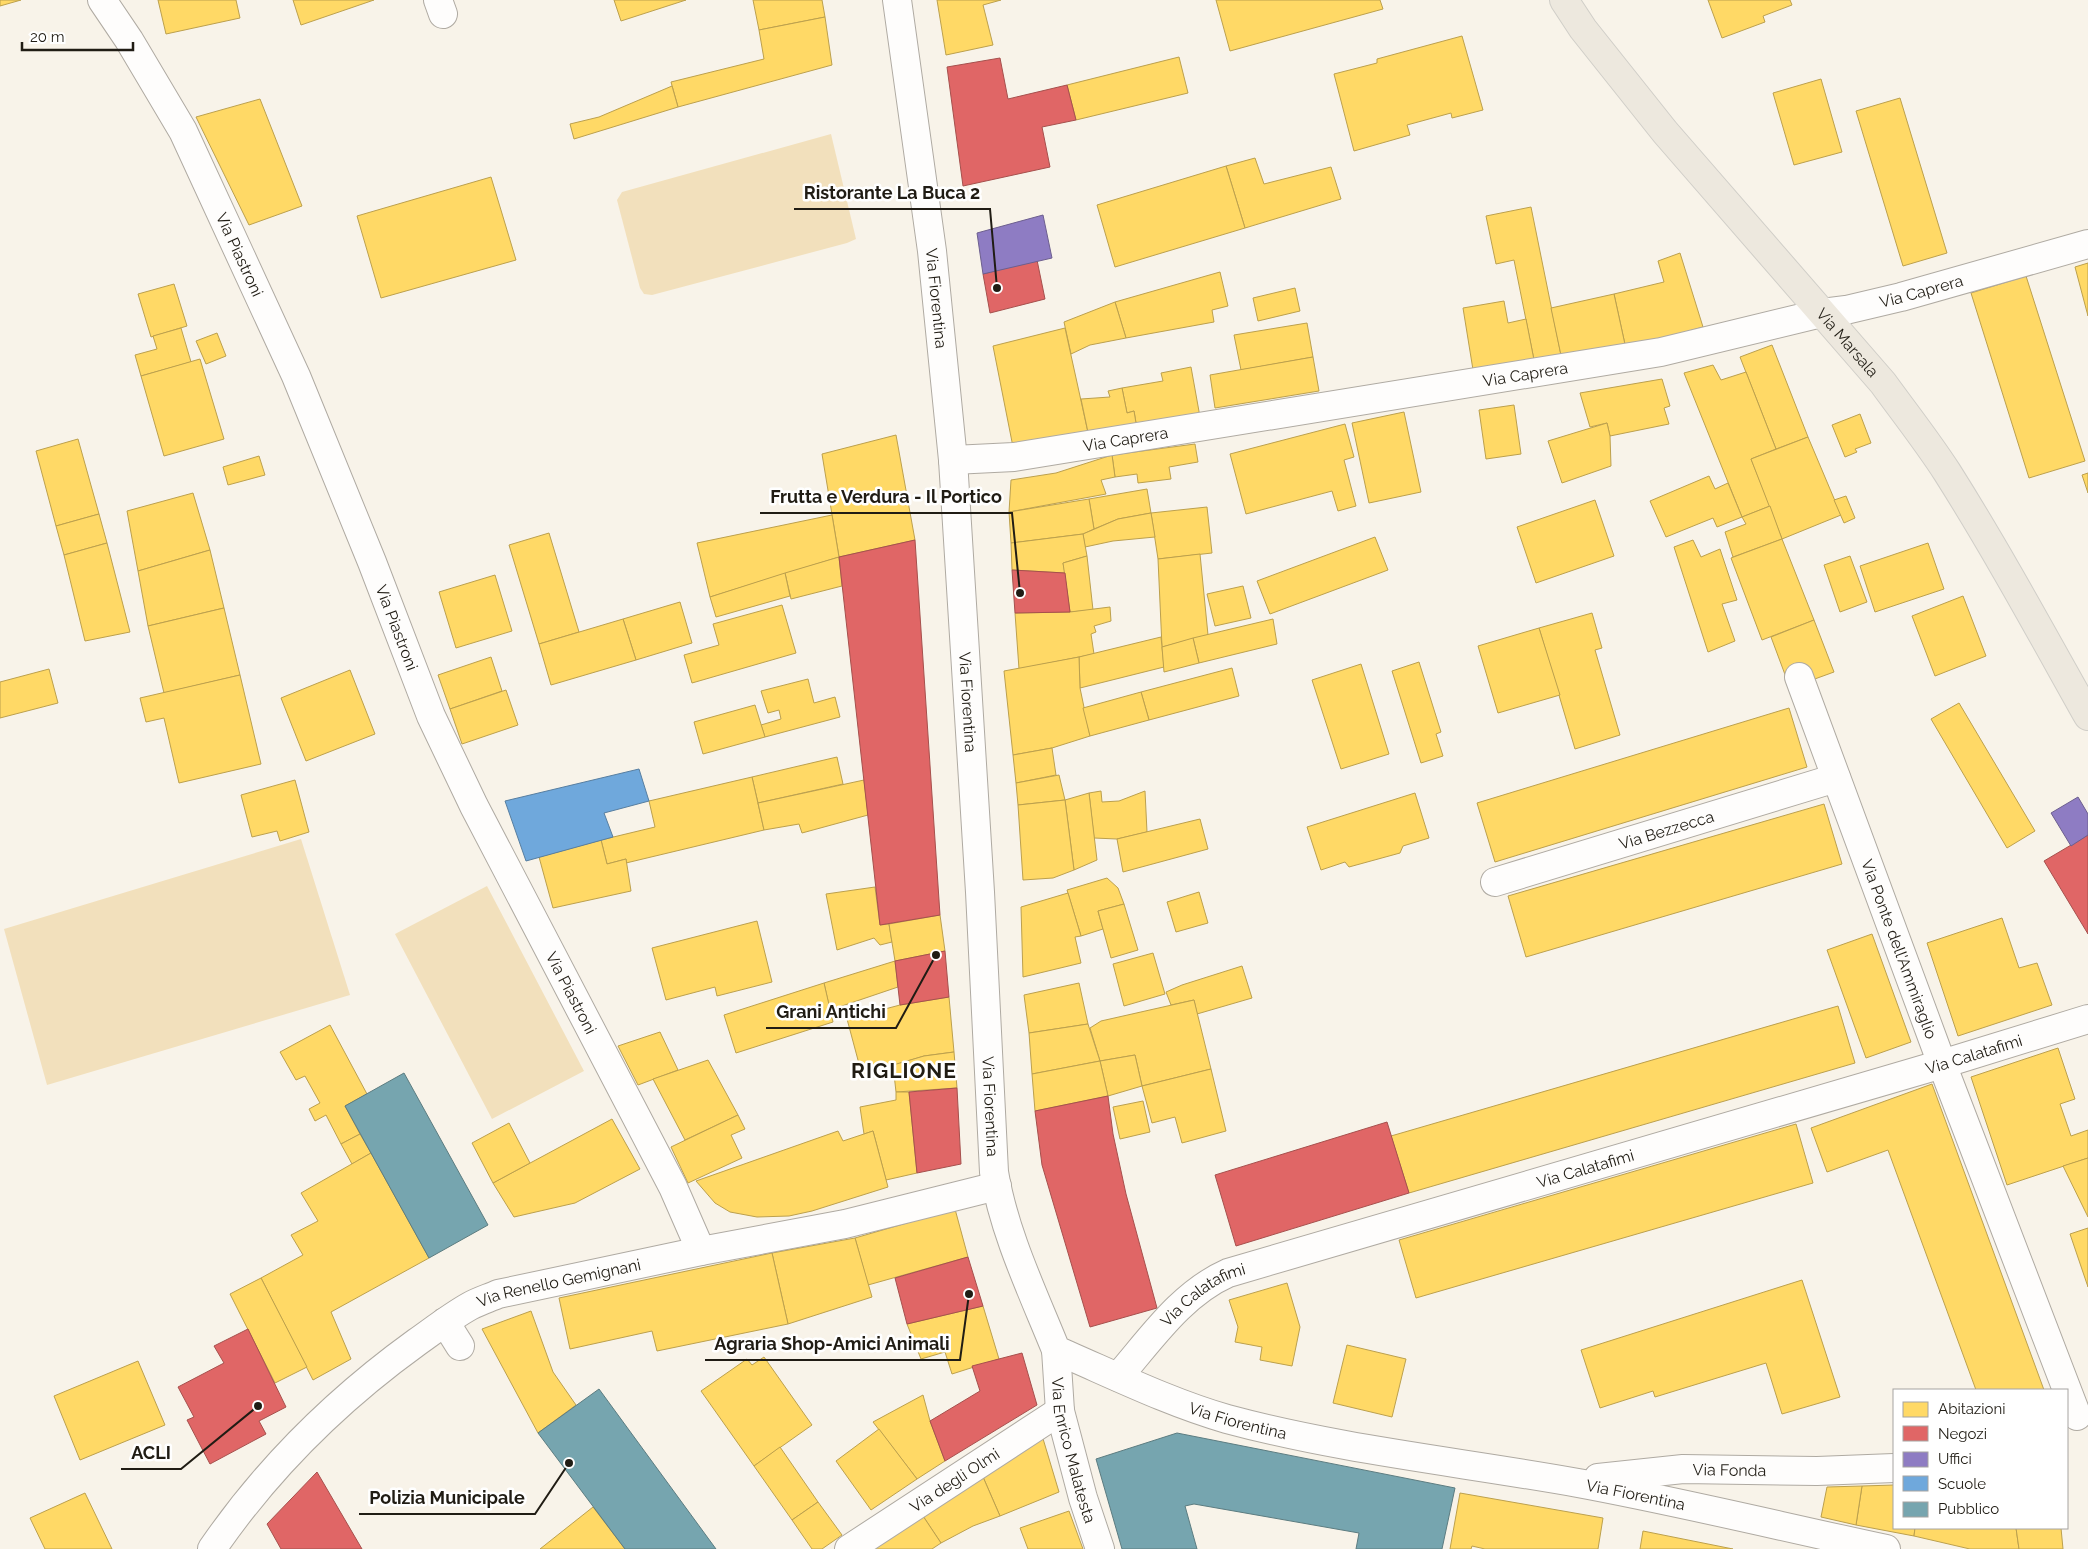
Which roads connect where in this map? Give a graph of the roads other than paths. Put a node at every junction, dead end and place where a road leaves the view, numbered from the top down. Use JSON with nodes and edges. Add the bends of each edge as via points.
{"nodes":[{"id":1,"x":102,"y":0,"type":"edge"},
{"id":2,"x":897,"y":0,"type":"edge"},
{"id":3,"x":1564,"y":0,"type":"edge"},
{"id":4,"x":2088,"y":244,"type":"edge"},
{"id":5,"x":1822,"y":313,"type":"junction"},
{"id":6,"x":953,"y":460,"type":"junction"},
{"id":7,"x":1799,"y":677,"type":"dead end"},
{"id":8,"x":2088,"y":716,"type":"edge"},
{"id":9,"x":1836,"y":778,"type":"junction"},
{"id":10,"x":1495,"y":882,"type":"dead end"},
{"id":11,"x":2088,"y":1019,"type":"edge"},
{"id":12,"x":1942,"y":1064,"type":"junction"},
{"id":13,"x":997,"y":1186,"type":"junction"},
{"id":14,"x":701,"y":1251,"type":"junction"},
{"id":15,"x":445,"y":1322,"type":"junction"},
{"id":16,"x":460,"y":1346,"type":"dead end"},
{"id":17,"x":1056,"y":1350,"type":"junction"},
{"id":18,"x":1118,"y":1376,"type":"junction"},
{"id":19,"x":2067,"y":1389,"type":"edge"},
{"id":20,"x":2068,"y":1393,"type":"edge"},
{"id":21,"x":1060,"y":1411,"type":"junction"},
{"id":22,"x":2077,"y":1416,"type":"edge"},
{"id":23,"x":1893,"y":1468,"type":"edge"},
{"id":24,"x":1566,"y":1481,"type":"junction"},
{"id":25,"x":212,"y":1549,"type":"edge"},
{"id":26,"x":850,"y":1549,"type":"edge"},
{"id":27,"x":1100,"y":1549,"type":"edge"},
{"id":28,"x":1886,"y":1549,"type":"edge"}],
"edges":[{"from":1,"to":14,"type":"street","name":"Via Piastroni","via":[[183,131],[296,376],[431,716],[474,806],[673,1187]]},
{"from":2,"to":6,"type":"street","name":"Via Fiorentina","via":[[932,251]]},
{"from":3,"to":5,"type":"main road","name":"Via Marsala","via":[[1665,132]]},
{"from":4,"to":5,"type":"street","name":"Via Caprera","via":[[1901,296]]},
{"from":5,"to":6,"type":"street","name":"Via Caprera","via":[[1661,352],[1014,457]]},
{"from":5,"to":8,"type":"main road","name":"Via Marsala","via":[[1882,382],[1946,471]]},
{"from":6,"to":13,"type":"street","name":"Via Fiorentina"},
{"from":7,"to":9,"type":"street","name":"Via Ponte dell'Ammiraglio"},
{"from":9,"to":10,"type":"street","name":"Via Bezzecca"},
{"from":9,"to":12,"type":"street","name":"Via Ponte dell'Ammiraglio"},
{"from":11,"to":12,"type":"street","name":"Via Calatafimi"},
{"from":12,"to":18,"type":"street","name":"Via Calatafimi","via":[[1228,1273],[1205,1285],[1184,1302]]},
{"from":12,"to":19,"type":"street","name":"Via Ponte dell'Ammiraglio"},
{"from":13,"to":14,"type":"street","name":"Via Renello Gemignani","via":[[845,1224]]},
{"from":13,"to":17,"type":"street","name":"Via Fiorentina","via":[[1026,1277]]},
{"from":14,"to":15,"type":"street","name":"Via Renello Gemignani","via":[[498,1294]]},
{"from":15,"to":16,"type":"street"},
{"from":15,"to":25,"type":"street","name":"Via Renello Gemignani","via":[[347,1397],[258,1489]]},
{"from":17,"to":18,"type":"street","name":"Via Fiorentina"},
{"from":17,"to":21,"type":"street","name":"Via Enrico Malatesta"},
{"from":18,"to":24,"type":"street","name":"Via Fiorentina","via":[[1144,1389],[1225,1418],[1298,1436]]},
{"from":20,"to":22,"type":"street","name":"Via Ponte dell'Ammiraglio"},
{"from":21,"to":26,"type":"street","name":"Via degli Olmi"},
{"from":21,"to":27,"type":"street","name":"Via Enrico Malatesta"},
{"from":23,"to":24,"type":"street","name":"Via Fonda","via":[[1817,1472],[1683,1469]]},
{"from":24,"to":28,"type":"street","name":"Via Fiorentina"}]}
